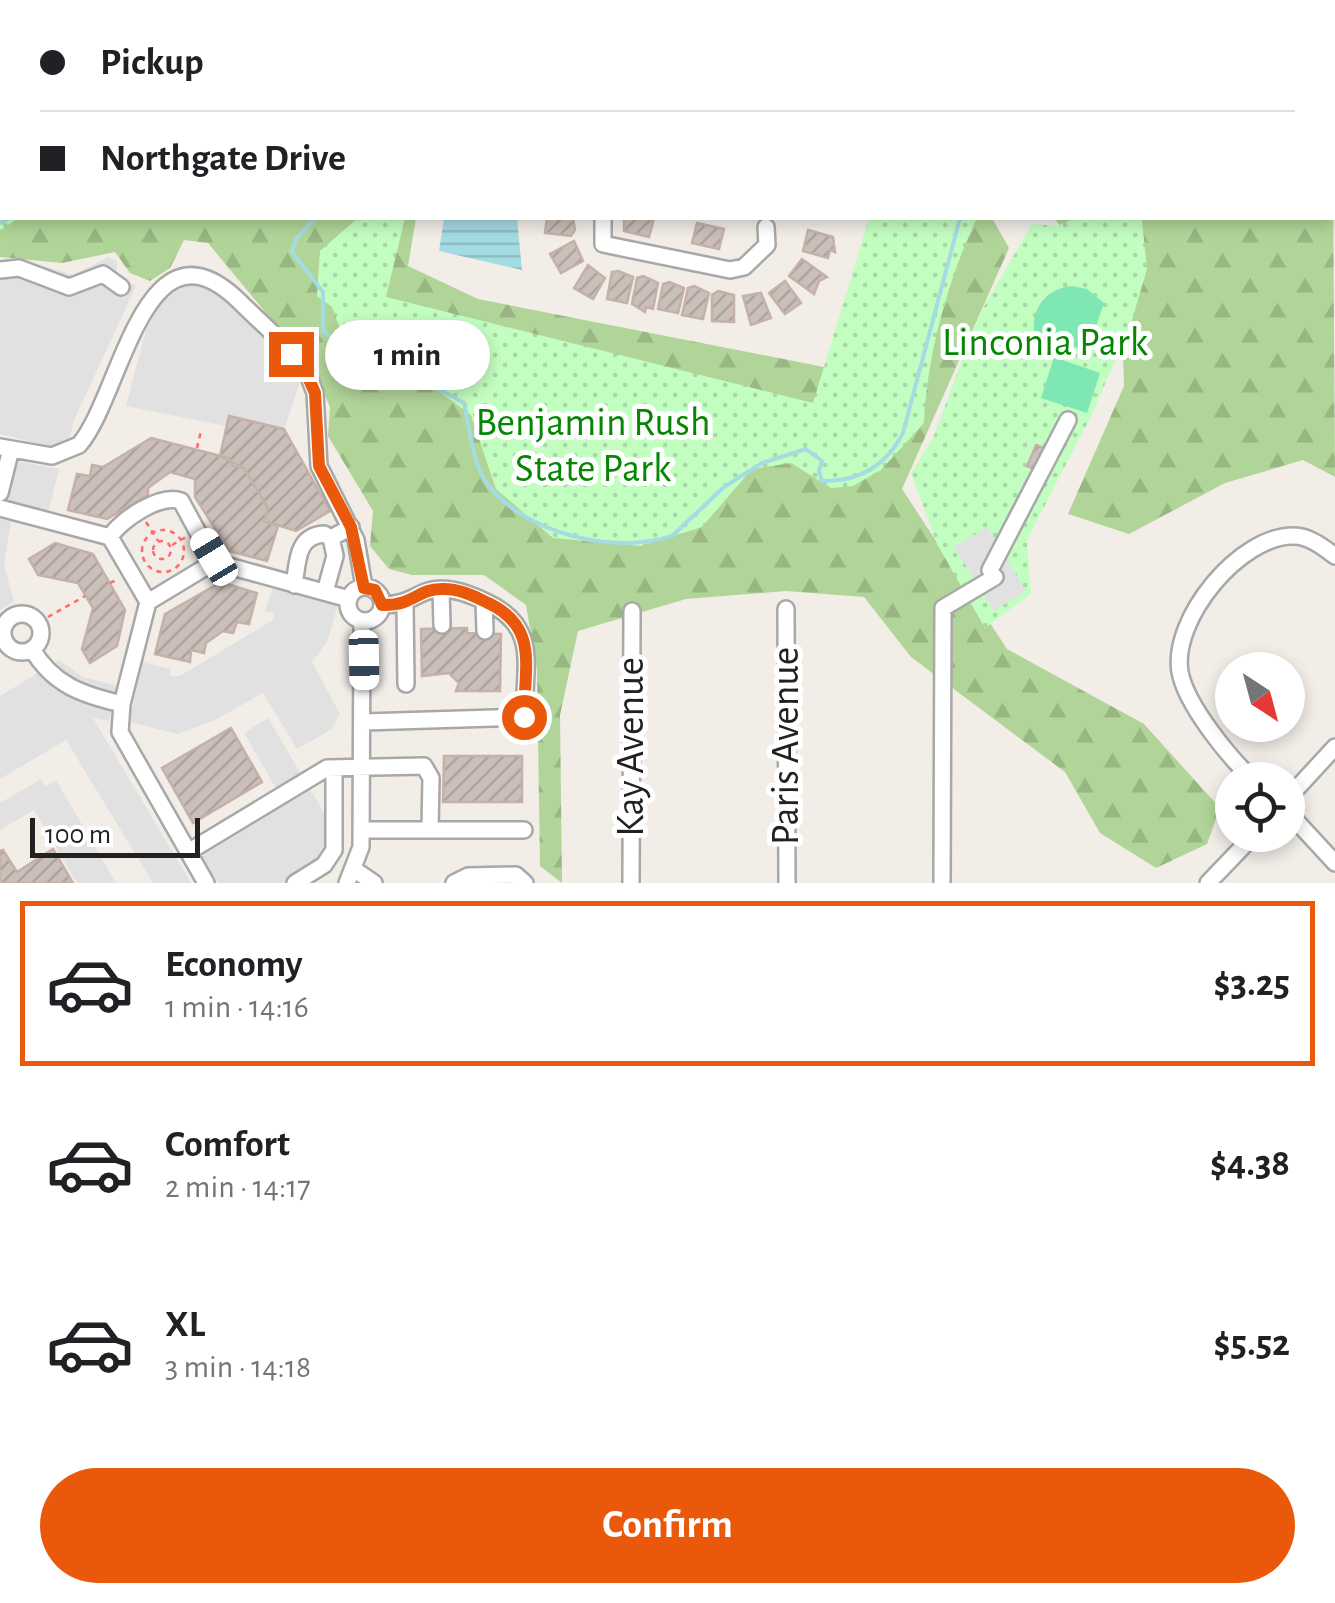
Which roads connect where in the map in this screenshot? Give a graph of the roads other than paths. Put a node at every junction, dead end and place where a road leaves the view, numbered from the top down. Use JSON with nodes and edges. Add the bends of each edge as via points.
{"nodes":[{"id":1,"x":603,"y":220,"type":"edge"},
{"id":2,"x":766,"y":227,"type":"dead end"},
{"id":3,"x":0,"y":270,"type":"edge"},
{"id":4,"x":121,"y":287,"type":"dead end"},
{"id":5,"x":1068,"y":420,"type":"dead end"},
{"id":6,"x":5,"y":448,"type":"edge"},
{"id":7,"x":0,"y":493,"type":"edge"},
{"id":8,"x":0,"y":508,"type":"edge"},
{"id":9,"x":351,"y":527,"type":"junction"},
{"id":10,"x":110,"y":537,"type":"junction"},
{"id":11,"x":331,"y":538,"type":"junction"},
{"id":12,"x":1335,"y":556,"type":"edge"},
{"id":13,"x":214,"y":562,"type":"junction"},
{"id":14,"x":294,"y":585,"type":"junction"},
{"id":15,"x":364,"y":588,"type":"junction"},
{"id":16,"x":442,"y":588,"type":"junction"},
{"id":17,"x":325,"y":592,"type":"junction"},
{"id":18,"x":350,"y":598,"type":"junction"},
{"id":19,"x":484,"y":601,"type":"junction"},
{"id":20,"x":148,"y":602,"type":"junction"},
{"id":21,"x":382,"y":605,"type":"junction"},
{"id":22,"x":405,"y":605,"type":"junction"},
{"id":23,"x":786,"y":609,"type":"dead end"},
{"id":24,"x":632,"y":611,"type":"dead end"},
{"id":25,"x":4,"y":615,"type":"edge"},
{"id":26,"x":362,"y":621,"type":"junction"},
{"id":27,"x":442,"y":626,"type":"dead end"},
{"id":28,"x":485,"y":631,"type":"dead end"},
{"id":29,"x":3,"y":644,"type":"edge"},
{"id":30,"x":32,"y":649,"type":"junction"},
{"id":31,"x":406,"y":684,"type":"dead end"},
{"id":32,"x":122,"y":704,"type":"junction"},
{"id":33,"x":364,"y":722,"type":"junction"},
{"id":34,"x":1335,"y":747,"type":"edge"},
{"id":35,"x":1234,"y":762,"type":"edge"},
{"id":36,"x":334,"y":768,"type":"junction"},
{"id":37,"x":363,"y":768,"type":"junction"},
{"id":38,"x":1305,"y":780,"type":"edge"},
{"id":39,"x":362,"y":830,"type":"junction"},
{"id":40,"x":430,"y":830,"type":"junction"},
{"id":41,"x":524,"y":830,"type":"dead end"},
{"id":42,"x":1305,"y":830,"type":"edge"},
{"id":43,"x":188,"y":852,"type":"junction"},
{"id":44,"x":1238,"y":852,"type":"edge"},
{"id":45,"x":1335,"y":863,"type":"edge"},
{"id":46,"x":351,"y":876,"type":"edge"},
{"id":47,"x":206,"y":883,"type":"edge"},
{"id":48,"x":295,"y":883,"type":"edge"},
{"id":49,"x":374,"y":883,"type":"edge"},
{"id":50,"x":454,"y":883,"type":"edge"},
{"id":51,"x":525,"y":883,"type":"edge"},
{"id":52,"x":632,"y":883,"type":"edge"},
{"id":53,"x":787,"y":883,"type":"edge"},
{"id":54,"x":942,"y":883,"type":"edge"},
{"id":55,"x":1208,"y":883,"type":"edge"}],
"edges":[{"from":1,"to":2,"type":"street","via":[[603,244],[730,270],[744,267],[767,245]]},
{"from":3,"to":4,"type":"street","via":[[19,268],[68,287],[103,274]]},
{"from":5,"to":54,"type":"street","via":[[992,574],[943,608]]},
{"from":6,"to":7,"type":"street"},
{"from":6,"to":9,"type":"street","via":[[52,456],[79,446],[154,295],[180,277],[206,277],[227,289],[304,368],[315,393],[319,466]]},
{"from":8,"to":10,"type":"street"},
{"from":9,"to":11,"type":"street"},
{"from":9,"to":15,"type":"street"},
{"from":10,"to":13,"type":"street","via":[[174,498]]},
{"from":10,"to":20,"type":"street"},
{"from":11,"to":14,"type":"street","via":[[316,534],[302,544]]},
{"from":11,"to":17,"type":"street","via":[[336,556]]},
{"from":12,"to":35,"type":"street","via":[[1297,536],[1255,544],[1190,618],[1180,644],[1180,674]]},
{"from":13,"to":14,"type":"street"},
{"from":13,"to":20,"type":"street"},
{"from":14,"to":17,"type":"street"},
{"from":15,"to":18,"type":"street"},
{"from":15,"to":21,"type":"street","via":[[375,590]]},
{"from":16,"to":19,"type":"street"},
{"from":16,"to":22,"type":"street"},
{"from":16,"to":27,"type":"street"},
{"from":17,"to":18,"type":"street"},
{"from":18,"to":26,"type":"street","via":[[350,610]]},
{"from":19,"to":28,"type":"street"},
{"from":19,"to":33,"type":"street","via":[[522,627],[524,717]]},
{"from":20,"to":32,"type":"street"},
{"from":21,"to":22,"type":"street"},
{"from":21,"to":26,"type":"street","via":[[378,616]]},
{"from":22,"to":31,"type":"street"},
{"from":23,"to":53,"type":"street","name":"Paris Avenue"},
{"from":24,"to":52,"type":"street","name":"Kay Avenue"},
{"from":25,"to":29,"type":"street"},
{"from":25,"to":30,"type":"street","via":[[38,623],[41,635]]},
{"from":26,"to":33,"type":"street"},
{"from":29,"to":30,"type":"street"},
{"from":30,"to":32,"type":"street","via":[[59,682]]},
{"from":32,"to":43,"type":"street","via":[[120,732],[128,751]]},
{"from":33,"to":37,"type":"street"},
{"from":34,"to":38,"type":"street"},
{"from":36,"to":37,"type":"street"},
{"from":36,"to":43,"type":"street"},
{"from":36,"to":48,"type":"street","via":[[334,850]]},
{"from":37,"to":39,"type":"street"},
{"from":37,"to":40,"type":"street","via":[[424,766]]},
{"from":39,"to":40,"type":"street"},
{"from":39,"to":46,"type":"street"},
{"from":40,"to":41,"type":"street"},
{"from":42,"to":45,"type":"street"},
{"from":43,"to":47,"type":"street"},
{"from":44,"to":55,"type":"street"},
{"from":46,"to":49,"type":"street"},
{"from":50,"to":51,"type":"street","via":[[468,876],[516,875]]}]}
